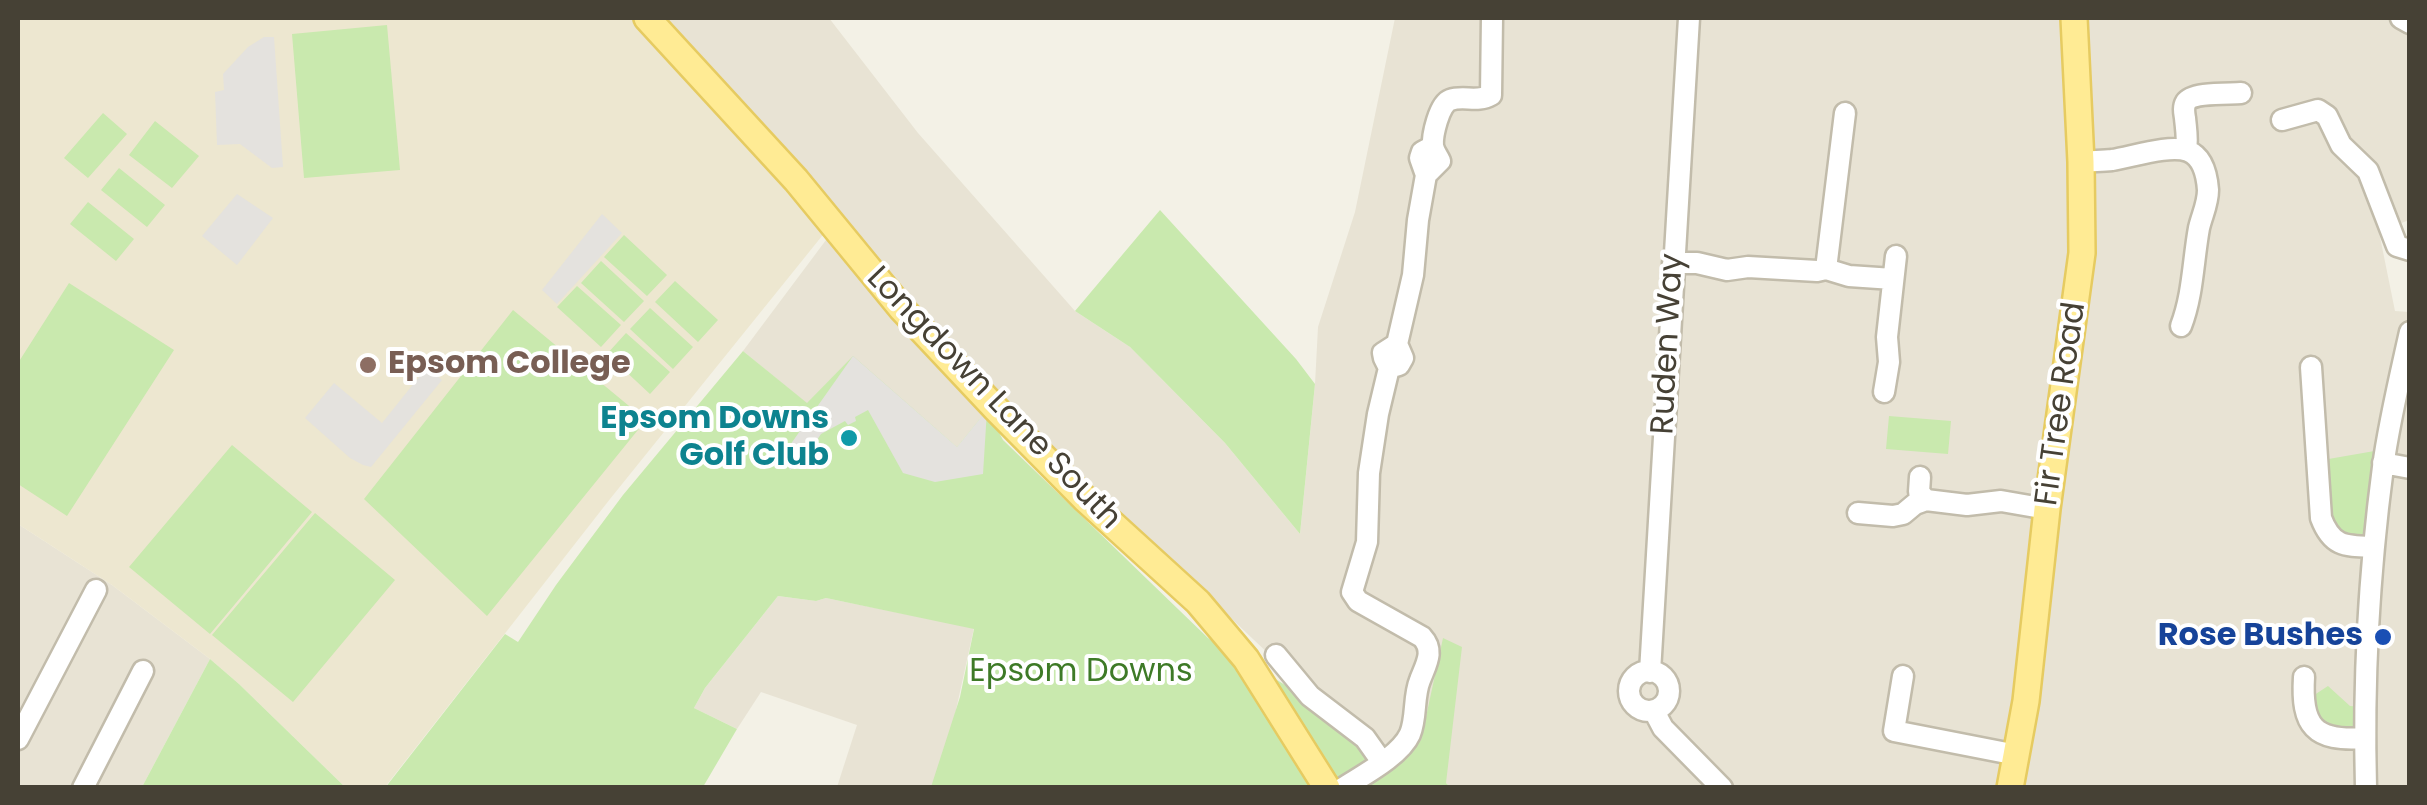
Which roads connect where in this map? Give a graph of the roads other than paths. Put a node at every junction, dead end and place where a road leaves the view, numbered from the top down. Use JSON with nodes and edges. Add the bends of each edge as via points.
{"nodes":[{"id":1,"x":647,"y":18,"type":"edge"},
{"id":2,"x":1492,"y":18,"type":"edge"},
{"id":3,"x":1689,"y":18,"type":"edge"},
{"id":4,"x":2074,"y":18,"type":"edge"},
{"id":5,"x":2401,"y":18,"type":"edge"},
{"id":6,"x":2410,"y":23,"type":"edge"},
{"id":7,"x":2241,"y":93,"type":"dead end"},
{"id":8,"x":1845,"y":113,"type":"dead end"},
{"id":9,"x":2282,"y":120,"type":"dead end"},
{"id":10,"x":2186,"y":150,"type":"junction"},
{"id":11,"x":2082,"y":162,"type":"junction"},
{"id":12,"x":2410,"y":250,"type":"edge"},
{"id":13,"x":1896,"y":256,"type":"dead end"},
{"id":14,"x":1674,"y":263,"type":"junction"},
{"id":15,"x":1826,"y":270,"type":"junction"},
{"id":16,"x":1893,"y":278,"type":"junction"},
{"id":17,"x":2181,"y":326,"type":"dead end"},
{"id":18,"x":2410,"y":332,"type":"edge"},
{"id":19,"x":2311,"y":367,"type":"dead end"},
{"id":20,"x":1884,"y":392,"type":"dead end"},
{"id":21,"x":2384,"y":463,"type":"junction"},
{"id":22,"x":2410,"y":468,"type":"edge"},
{"id":23,"x":1920,"y":477,"type":"dead end"},
{"id":24,"x":1926,"y":500,"type":"junction"},
{"id":25,"x":2047,"y":509,"type":"junction"},
{"id":26,"x":1858,"y":513,"type":"dead end"},
{"id":27,"x":2374,"y":548,"type":"junction"},
{"id":28,"x":96,"y":590,"type":"dead end"},
{"id":29,"x":1276,"y":655,"type":"dead end"},
{"id":30,"x":143,"y":670,"type":"dead end"},
{"id":31,"x":1902,"y":676,"type":"dead end"},
{"id":32,"x":2304,"y":677,"type":"dead end"},
{"id":33,"x":2365,"y":738,"type":"junction"},
{"id":34,"x":18,"y":739,"type":"edge"},
{"id":35,"x":2017,"y":756,"type":"junction"},
{"id":36,"x":1382,"y":762,"type":"junction"},
{"id":37,"x":83,"y":788,"type":"edge"},
{"id":38,"x":1327,"y":788,"type":"edge"},
{"id":39,"x":1343,"y":788,"type":"edge"},
{"id":40,"x":1722,"y":788,"type":"edge"},
{"id":41,"x":2010,"y":788,"type":"edge"},
{"id":42,"x":2366,"y":788,"type":"edge"}],
"edges":[{"from":1,"to":38,"type":"main road","name":"Longdown Lane South","via":[[996,409],[1198,602],[1246,659]]},
{"from":2,"to":36,"type":"street","via":[[1491,95],[1444,104],[1433,146],[1420,158],[1426,174],[1413,276],[1397,344],[1384,353],[1389,368],[1369,473],[1367,542],[1352,592],[1427,641],[1430,655],[1410,734]]},
{"from":3,"to":14,"type":"street","name":"Ruden Way"},
{"from":4,"to":11,"type":"main road","name":"Fir Tree Road"},
{"from":5,"to":6,"type":"street"},
{"from":7,"to":10,"type":"street","via":[[2186,101]]},
{"from":8,"to":15,"type":"street"},
{"from":9,"to":12,"type":"street","via":[[2318,110],[2326,116],[2341,144],[2368,171],[2397,246]]},
{"from":10,"to":11,"type":"street"},
{"from":10,"to":17,"type":"street","via":[[2204,167],[2208,188]]},
{"from":11,"to":25,"type":"main road","name":"Fir Tree Road","via":[[2082,254]]},
{"from":13,"to":16,"type":"street"},
{"from":14,"to":15,"type":"street"},
{"from":14,"to":40,"type":"street","name":"Ruden Way","via":[[1650,672],[1636,676],[1629,690],[1633,704],[1654,711]]},
{"from":15,"to":16,"type":"street"},
{"from":16,"to":20,"type":"street"},
{"from":18,"to":21,"type":"street"},
{"from":19,"to":27,"type":"street","via":[[2321,518],[2332,539]]},
{"from":21,"to":22,"type":"street"},
{"from":21,"to":27,"type":"street"},
{"from":23,"to":24,"type":"street","via":[[1918,492]]},
{"from":24,"to":25,"type":"street"},
{"from":24,"to":26,"type":"street","via":[[1904,514]]},
{"from":25,"to":35,"type":"main road","name":"Fir Tree Road"},
{"from":27,"to":33,"type":"street"},
{"from":28,"to":34,"type":"street"},
{"from":29,"to":36,"type":"street"},
{"from":30,"to":37,"type":"street"},
{"from":31,"to":35,"type":"street","via":[[1894,730]]},
{"from":32,"to":33,"type":"street","via":[[2302,703],[2318,730]]},
{"from":33,"to":42,"type":"street"},
{"from":35,"to":41,"type":"main road","name":"Fir Tree Road"},
{"from":36,"to":39,"type":"street"}]}
